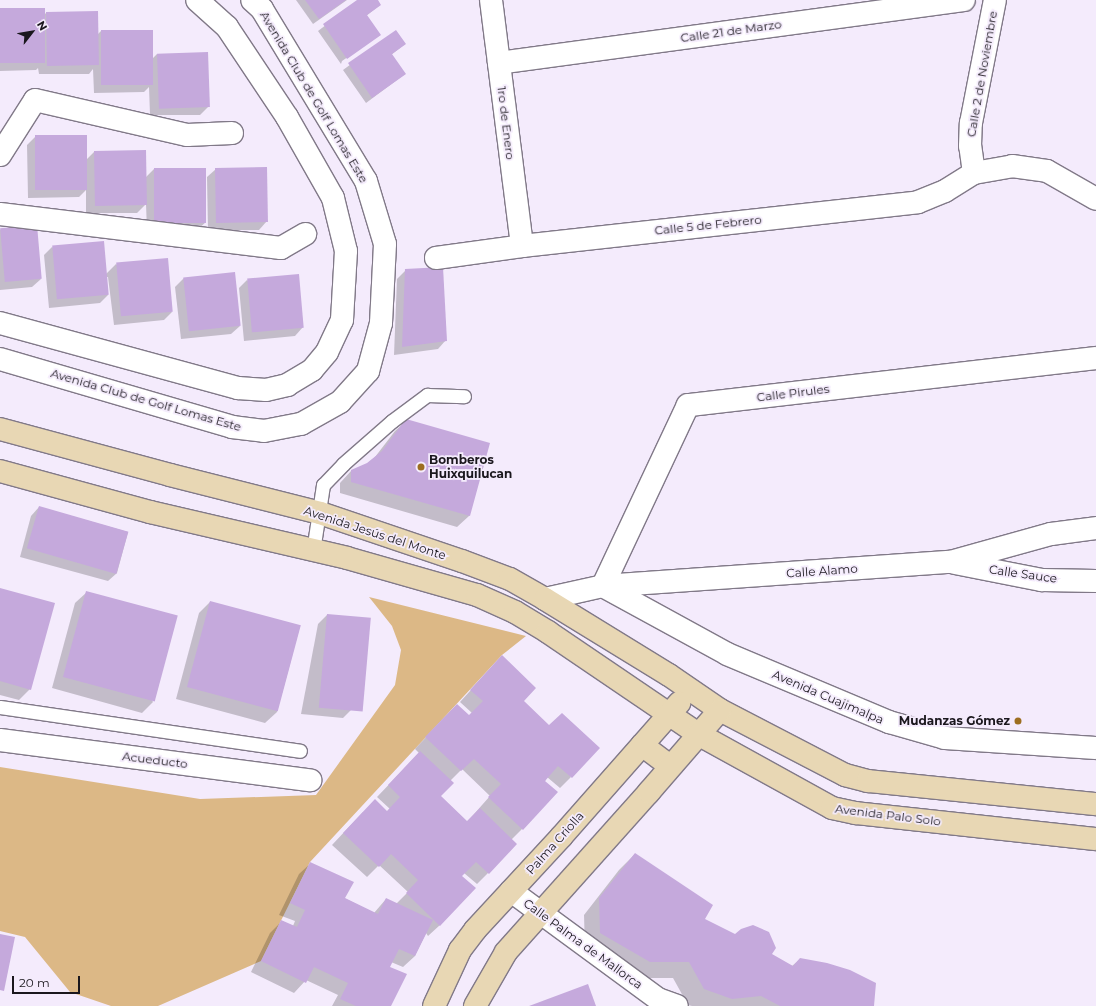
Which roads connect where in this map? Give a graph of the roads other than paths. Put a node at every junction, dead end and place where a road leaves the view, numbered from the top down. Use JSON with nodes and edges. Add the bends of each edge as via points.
{"nodes":[{"id":1,"x":197,"y":0,"type":"edge"},
{"id":2,"x":252,"y":0,"type":"edge"},
{"id":3,"x":490,"y":0,"type":"edge"},
{"id":4,"x":964,"y":0,"type":"edge"},
{"id":5,"x":996,"y":0,"type":"edge"},
{"id":6,"x":499,"y":63,"type":"junction"},
{"id":7,"x":232,"y":133,"type":"dead end"},
{"id":8,"x":0,"y":155,"type":"edge"},
{"id":9,"x":974,"y":172,"type":"junction"},
{"id":10,"x":1096,"y":199,"type":"edge"},
{"id":11,"x":0,"y":214,"type":"edge"},
{"id":12,"x":305,"y":234,"type":"dead end"},
{"id":13,"x":522,"y":246,"type":"junction"},
{"id":14,"x":436,"y":258,"type":"dead end"},
{"id":15,"x":0,"y":323,"type":"edge"},
{"id":16,"x":1096,"y":358,"type":"edge"},
{"id":17,"x":0,"y":359,"type":"edge"},
{"id":18,"x":464,"y":396,"type":"dead end"},
{"id":19,"x":0,"y":429,"type":"edge"},
{"id":20,"x":0,"y":471,"type":"edge"},
{"id":21,"x":320,"y":513,"type":"junction"},
{"id":22,"x":1096,"y":528,"type":"edge"},
{"id":23,"x":313,"y":551,"type":"junction"},
{"id":24,"x":950,"y":562,"type":"junction"},
{"id":25,"x":1096,"y":581,"type":"edge"},
{"id":26,"x":603,"y":586,"type":"junction"},
{"id":27,"x":545,"y":599,"type":"junction"},
{"id":28,"x":690,"y":690,"type":"junction"},
{"id":29,"x":0,"y":707,"type":"edge"},
{"id":30,"x":720,"y":710,"type":"junction"},
{"id":31,"x":669,"y":713,"type":"junction"},
{"id":32,"x":698,"y":734,"type":"junction"},
{"id":33,"x":0,"y":740,"type":"edge"},
{"id":34,"x":642,"y":745,"type":"junction"},
{"id":35,"x":1096,"y":748,"type":"edge"},
{"id":36,"x":300,"y":751,"type":"dead end"},
{"id":37,"x":670,"y":766,"type":"junction"},
{"id":38,"x":310,"y":780,"type":"dead end"},
{"id":39,"x":1090,"y":803,"type":"edge"},
{"id":40,"x":1089,"y":838,"type":"edge"},
{"id":41,"x":511,"y":891,"type":"junction"},
{"id":42,"x":539,"y":913,"type":"junction"},
{"id":43,"x":434,"y":1006,"type":"edge"},
{"id":44,"x":475,"y":1006,"type":"edge"},
{"id":45,"x":677,"y":1006,"type":"edge"}],
"edges":[{"from":1,"to":15,"type":"street","via":[[227,27],[287,117],[333,198],[346,251],[342,320],[327,352],[312,370],[287,385],[266,390],[238,388]]},
{"from":2,"to":17,"type":"street","name":"Avenida Club de Golf Lomas Este","via":[[262,9],[366,181],[385,244],[381,323],[368,370],[340,402],[301,424],[264,431],[232,427]]},
{"from":3,"to":6,"type":"street","name":"1ro de Enero"},
{"from":4,"to":6,"type":"street","name":"Calle 21 de Marzo"},
{"from":5,"to":9,"type":"street","name":"Calle 2 de Noviembre","via":[[971,123],[970,146]]},
{"from":6,"to":13,"type":"street","name":"1ro de Enero"},
{"from":7,"to":8,"type":"street","via":[[187,135],[35,100]]},
{"from":9,"to":10,"type":"street","via":[[1012,166],[1047,171]]},
{"from":9,"to":13,"type":"street","name":"Calle 5 de Febrero","via":[[944,191],[918,202]]},
{"from":11,"to":12,"type":"street","via":[[281,248]]},
{"from":13,"to":14,"type":"street","name":"Calle 5 de Febrero"},
{"from":16,"to":26,"type":"street","name":"Calle Pirules","via":[[688,405]]},
{"from":18,"to":21,"type":"lane","via":[[427,395],[392,421],[323,485]]},
{"from":19,"to":21,"type":"main road","name":"Avenida Jesús del Monte"},
{"from":20,"to":23,"type":"main road","via":[[150,512]]},
{"from":21,"to":23,"type":"lane"},
{"from":21,"to":27,"type":"main road","name":"Avenida Jesús del Monte","via":[[469,563],[510,579]]},
{"from":22,"to":24,"type":"street","name":"Calle Alamo","via":[[1051,534]]},
{"from":23,"to":31,"type":"main road","via":[[478,595],[548,632]]},
{"from":24,"to":25,"type":"street","name":"Calle Sauce","via":[[1042,580]]},
{"from":24,"to":26,"type":"street","name":"Calle Alamo"},
{"from":26,"to":27,"type":"street","name":"Calle Alamo"},
{"from":26,"to":35,"type":"street","name":"Avenida Cuajimalpa","via":[[727,654],[889,722],[945,738]]},
{"from":27,"to":28,"type":"main road","name":"Avenida Jesús del Monte"},
{"from":28,"to":30,"type":"main road","name":"Avenida Jesús del Monte"},
{"from":28,"to":31,"type":"main road","name":"Palma Criolla"},
{"from":29,"to":36,"type":"lane"},
{"from":30,"to":32,"type":"main road"},
{"from":30,"to":39,"type":"main road","via":[[845,775],[856,778]]},
{"from":31,"to":32,"type":"main road"},
{"from":31,"to":34,"type":"main road","name":"Palma Criolla"},
{"from":32,"to":37,"type":"main road"},
{"from":32,"to":40,"type":"main road","name":"Avenida Palo Solo","via":[[832,808],[856,813]]},
{"from":33,"to":38,"type":"street","name":"Acueducto"},
{"from":34,"to":37,"type":"main road"},
{"from":34,"to":41,"type":"main road","name":"Palma Criolla"},
{"from":37,"to":42,"type":"main road"},
{"from":39,"to":40,"type":"main road"},
{"from":41,"to":42,"type":"street","name":"Calle Palma de Mallorca"},
{"from":41,"to":43,"type":"main road","name":"Palma Criolla","via":[[460,950]]},
{"from":42,"to":44,"type":"main road","via":[[506,952]]},
{"from":42,"to":45,"type":"street","name":"Calle Palma de Mallorca","via":[[658,999]]}]}
